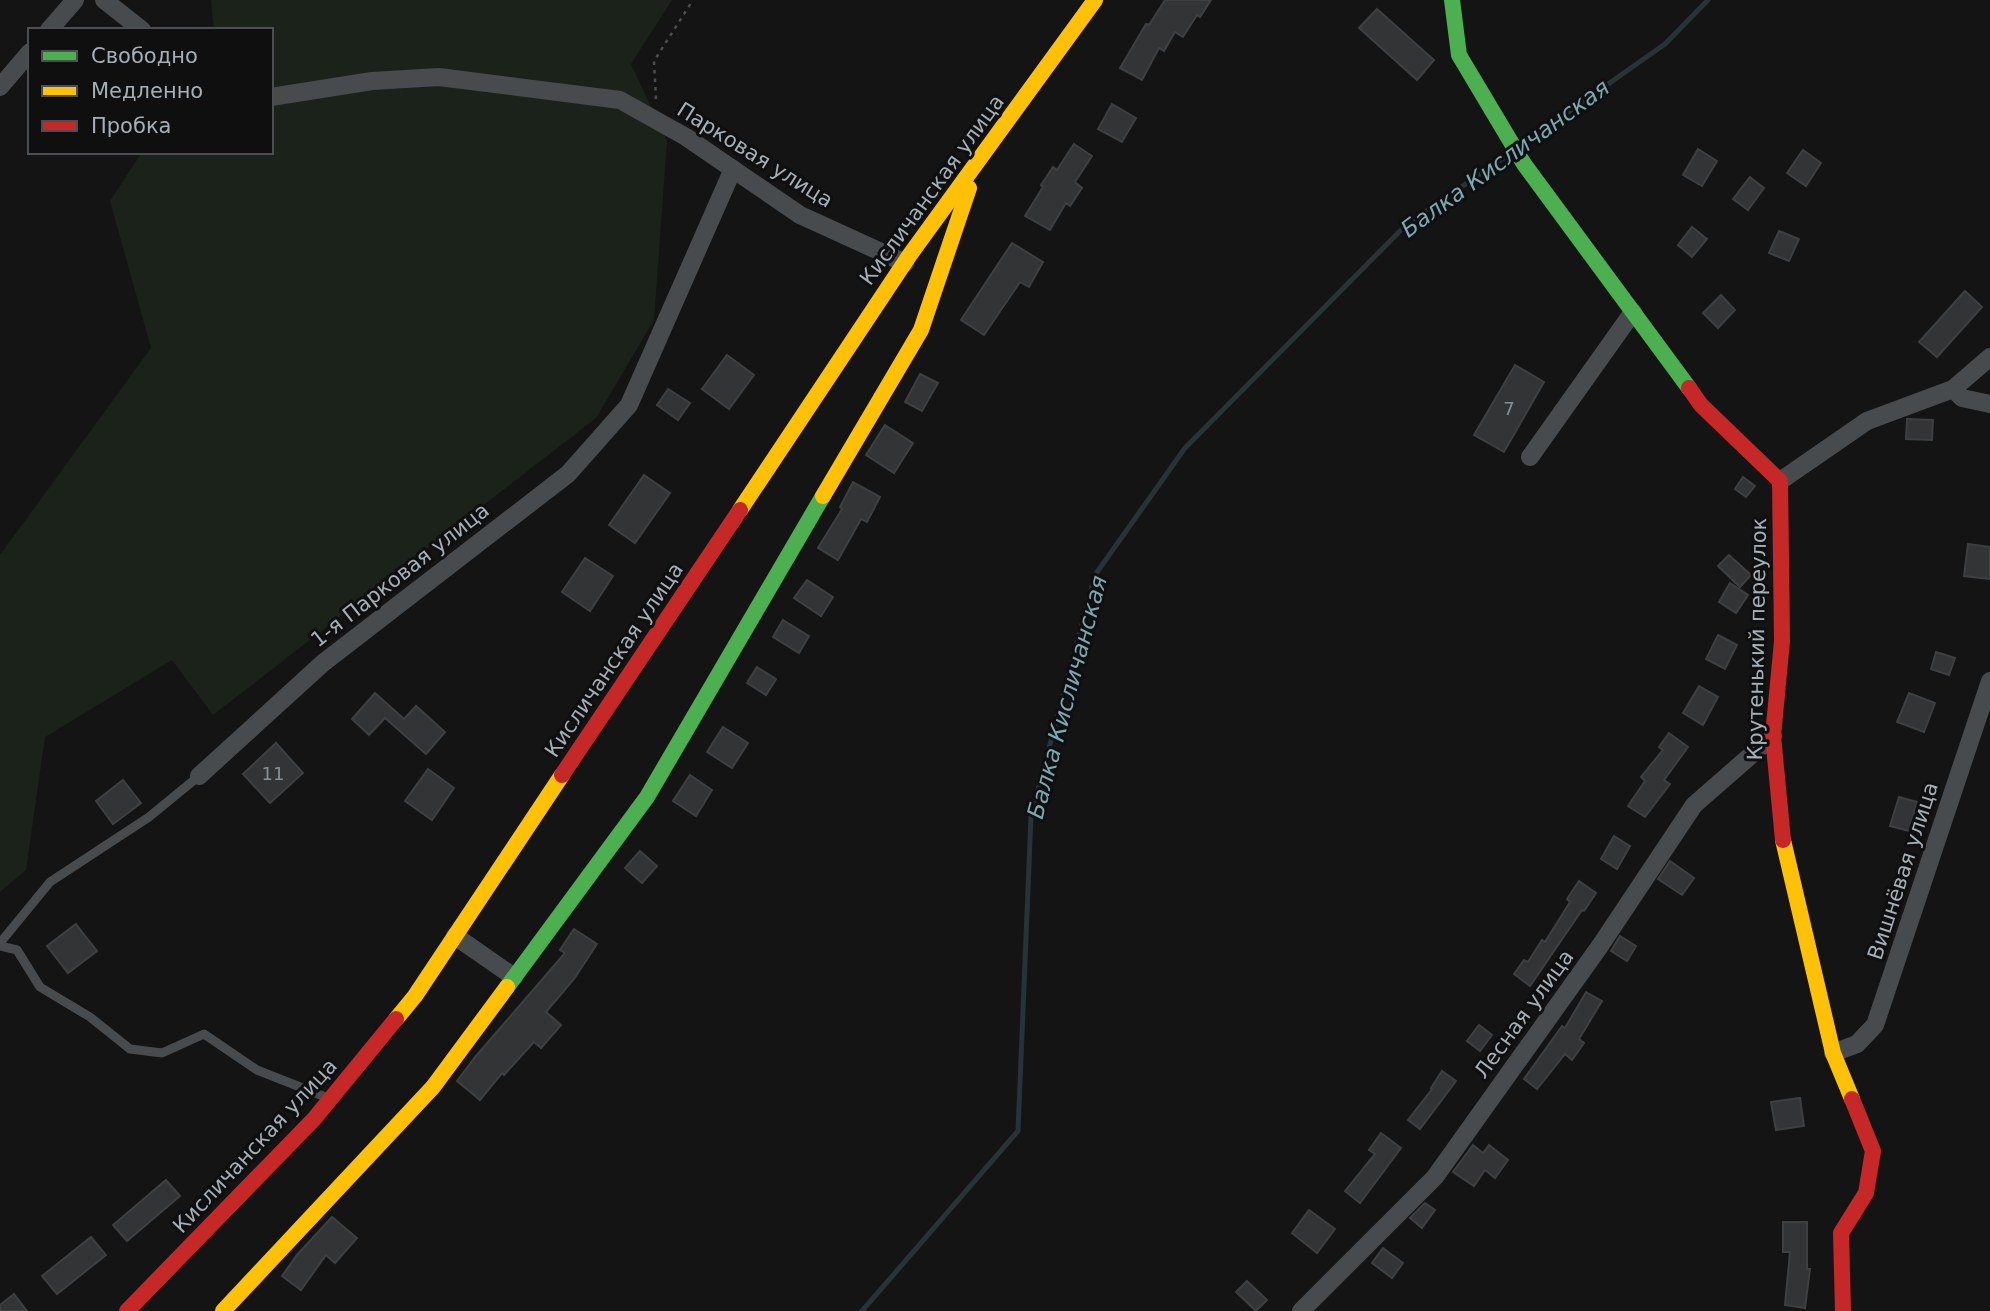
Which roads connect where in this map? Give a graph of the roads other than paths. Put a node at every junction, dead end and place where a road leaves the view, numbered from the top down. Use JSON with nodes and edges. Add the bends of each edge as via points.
{"nodes":[{"id":1,"x":75,"y":0,"type":"edge"},
{"id":2,"x":104,"y":0,"type":"edge"},
{"id":3,"x":1095,"y":0,"type":"edge"},
{"id":4,"x":1452,"y":0,"type":"edge"},
{"id":5,"x":51,"y":28,"type":"edge"},
{"id":6,"x":139,"y":28,"type":"edge"},
{"id":7,"x":28,"y":54,"type":"edge"},
{"id":8,"x":0,"y":87,"type":"edge"},
{"id":9,"x":273,"y":97,"type":"edge"},
{"id":10,"x":978,"y":163,"type":"junction"},
{"id":11,"x":733,"y":169,"type":"junction"},
{"id":12,"x":905,"y":263,"type":"junction"},
{"id":13,"x":1633,"y":312,"type":"junction"},
{"id":14,"x":1990,"y":357,"type":"edge"},
{"id":15,"x":1953,"y":389,"type":"junction"},
{"id":16,"x":1990,"y":404,"type":"edge"},
{"id":17,"x":1530,"y":457,"type":"dead end"},
{"id":18,"x":1780,"y":481,"type":"junction"},
{"id":19,"x":1990,"y":681,"type":"edge"},
{"id":20,"x":1773,"y":736,"type":"junction"},
{"id":21,"x":199,"y":776,"type":"joint"},
{"id":22,"x":455,"y":936,"type":"junction"},
{"id":23,"x":0,"y":944,"type":"edge"},
{"id":24,"x":514,"y":977,"type":"junction"},
{"id":25,"x":1833,"y":1053,"type":"junction"},
{"id":26,"x":330,"y":1099,"type":"junction"},
{"id":27,"x":127,"y":1311,"type":"edge"},
{"id":28,"x":223,"y":1311,"type":"edge"},
{"id":29,"x":1301,"y":1311,"type":"edge"},
{"id":30,"x":1843,"y":1311,"type":"edge"}],
"edges":[{"from":1,"to":5,"type":"street"},
{"from":2,"to":6,"type":"street"},
{"from":3,"to":10,"type":"street","name":"Кисличанская улица"},
{"from":4,"to":13,"type":"street","via":[[1459,55],[1524,164]]},
{"from":7,"to":8,"type":"street"},
{"from":9,"to":11,"type":"street","name":"Парковая улица","via":[[372,80],[439,77],[620,100]]},
{"from":10,"to":12,"type":"street","name":"Кисличанская улица"},
{"from":10,"to":24,"type":"street","via":[[921,330],[647,797]]},
{"from":11,"to":12,"type":"street","name":"Парковая улица","via":[[800,215]]},
{"from":11,"to":21,"type":"street","name":"1-я Парковая улица","via":[[629,405],[568,474],[323,663]]},
{"from":12,"to":22,"type":"street","name":"Кисличанская улица"},
{"from":13,"to":17,"type":"street"},
{"from":13,"to":18,"type":"street","via":[[1701,405]]},
{"from":14,"to":15,"type":"street"},
{"from":15,"to":16,"type":"street","via":[[1962,398]]},
{"from":15,"to":18,"type":"street","via":[[1867,421]]},
{"from":18,"to":20,"type":"street","name":"Крутенький переулок","via":[[1782,641]]},
{"from":19,"to":25,"type":"street","name":"Вишнёвая улица","via":[[1875,1025],[1857,1044]]},
{"from":20,"to":25,"type":"street","name":"Крутенький переулок","via":[[1783,838]]},
{"from":20,"to":29,"type":"street","name":"Лесная улица","via":[[1694,805],[1435,1178]]},
{"from":21,"to":23,"type":"lane","name":"1-я Парковая улица","via":[[149,817],[50,882]]},
{"from":22,"to":24,"type":"street"},
{"from":22,"to":26,"type":"street","name":"Кисличанская улица","via":[[415,996]]},
{"from":23,"to":26,"type":"lane","name":"1-я Парковая улица","via":[[17,950],[40,987],[90,1017],[130,1049],[162,1053],[204,1034],[257,1070]]},
{"from":24,"to":28,"type":"street","via":[[433,1087]]},
{"from":25,"to":30,"type":"street","name":"Крутенький переулок","via":[[1873,1151],[1866,1193],[1841,1233]]},
{"from":26,"to":27,"type":"street","name":"Кисличанская улица"}]}
